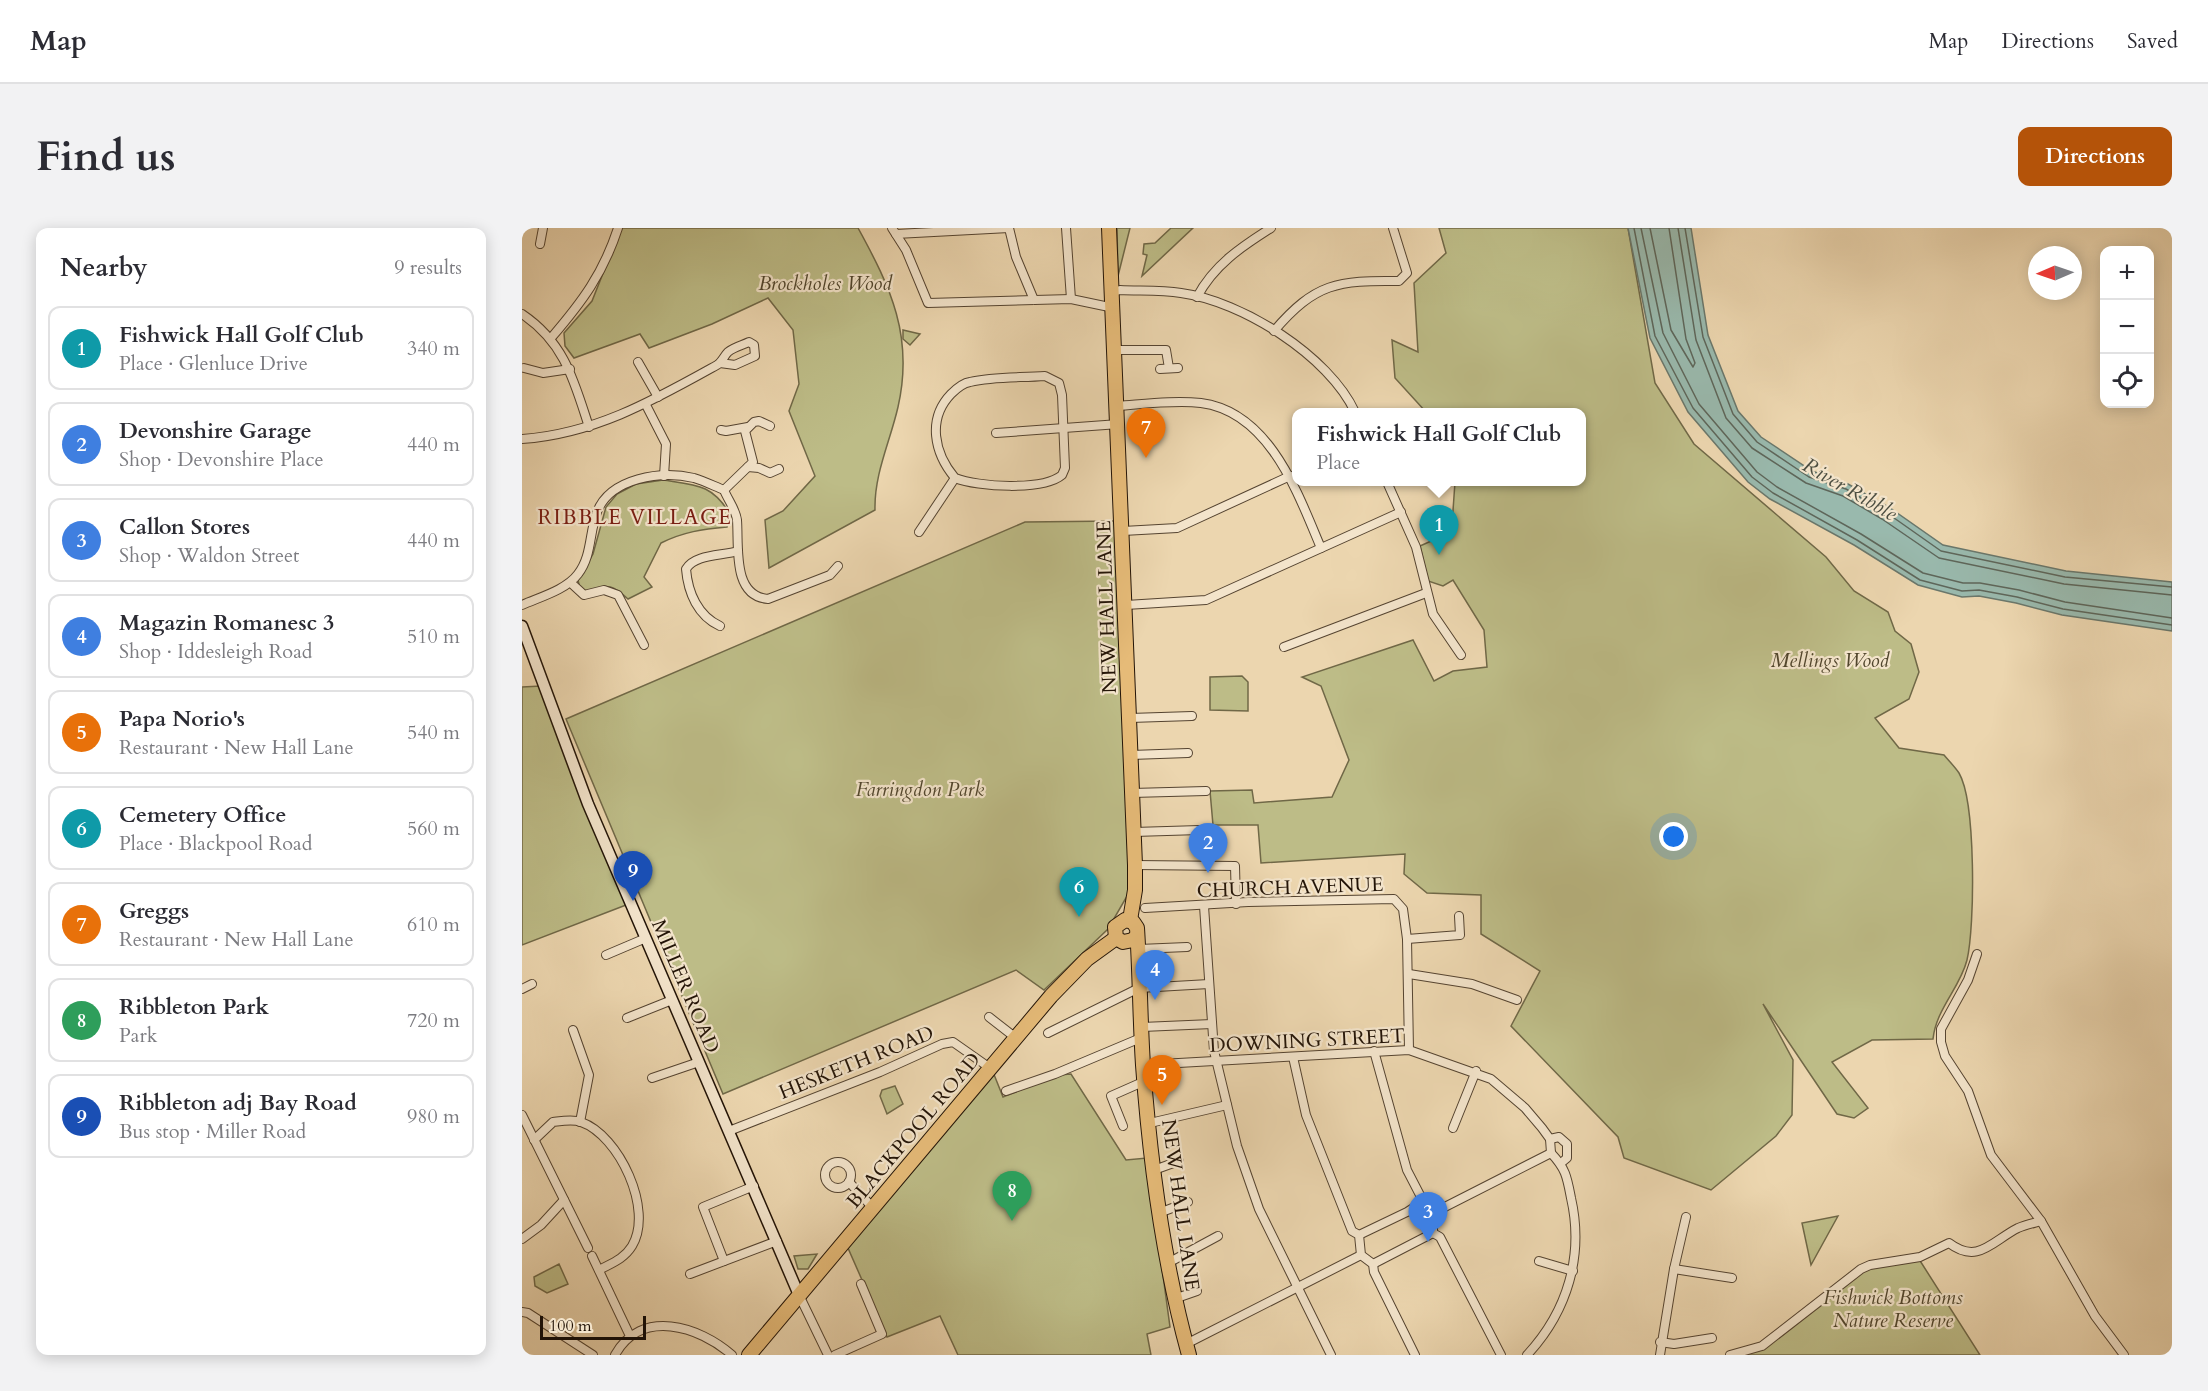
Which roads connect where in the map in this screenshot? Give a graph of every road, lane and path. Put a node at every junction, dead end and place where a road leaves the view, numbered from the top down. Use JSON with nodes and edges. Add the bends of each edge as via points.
{"nodes":[{"id":1,"x":543,"y":228,"type":"edge"},
{"id":2,"x":618,"y":228,"type":"edge"},
{"id":3,"x":1009,"y":228,"type":"edge"},
{"id":4,"x":1066,"y":228,"type":"edge"},
{"id":5,"x":1109,"y":228,"type":"edge"},
{"id":6,"x":1271,"y":228,"type":"edge"},
{"id":7,"x":1393,"y":228,"type":"edge"},
{"id":8,"x":894,"y":231,"type":"edge"},
{"id":9,"x":540,"y":244,"type":"dead end"},
{"id":10,"x":1113,"y":292,"type":"junction"},
{"id":11,"x":1197,"y":297,"type":"junction"},
{"id":12,"x":1071,"y":298,"type":"junction"},
{"id":13,"x":1034,"y":300,"type":"junction"},
{"id":14,"x":1114,"y":308,"type":"junction"},
{"id":15,"x":522,"y":314,"type":"edge"},
{"id":16,"x":1274,"y":331,"type":"junction"},
{"id":17,"x":551,"y":338,"type":"junction"},
{"id":18,"x":1116,"y":350,"type":"junction"},
{"id":19,"x":638,"y":362,"type":"dead end"},
{"id":20,"x":720,"y":363,"type":"dead end"},
{"id":21,"x":524,"y":368,"type":"dead end"},
{"id":22,"x":570,"y":369,"type":"junction"},
{"id":23,"x":1160,"y":369,"type":"dead end"},
{"id":24,"x":658,"y":397,"type":"junction"},
{"id":25,"x":646,"y":405,"type":"junction"},
{"id":26,"x":1118,"y":406,"type":"junction"},
{"id":27,"x":1353,"y":408,"type":"edge"},
{"id":28,"x":1119,"y":424,"type":"junction"},
{"id":29,"x":770,"y":426,"type":"dead end"},
{"id":30,"x":589,"y":427,"type":"junction"},
{"id":31,"x":748,"y":427,"type":"junction"},
{"id":32,"x":1064,"y":429,"type":"junction"},
{"id":33,"x":721,"y":430,"type":"dead end"},
{"id":34,"x":996,"y":433,"type":"dead end"},
{"id":35,"x":522,"y":439,"type":"edge"},
{"id":36,"x":748,"y":467,"type":"junction"},
{"id":37,"x":780,"y":469,"type":"dead end"},
{"id":38,"x":664,"y":476,"type":"junction"},
{"id":39,"x":1290,"y":476,"type":"junction"},
{"id":40,"x":956,"y":478,"type":"junction"},
{"id":41,"x":1292,"y":481,"type":"edge"},
{"id":42,"x":1294,"y":486,"type":"edge"},
{"id":43,"x":1389,"y":486,"type":"edge"},
{"id":44,"x":724,"y":490,"type":"junction"},
{"id":45,"x":1401,"y":512,"type":"junction"},
{"id":46,"x":1123,"y":531,"type":"junction"},
{"id":47,"x":919,"y":532,"type":"dead end"},
{"id":48,"x":1321,"y":548,"type":"junction"},
{"id":49,"x":738,"y":551,"type":"junction"},
{"id":50,"x":838,"y":566,"type":"dead end"},
{"id":51,"x":571,"y":583,"type":"junction"},
{"id":52,"x":1426,"y":593,"type":"junction"},
{"id":53,"x":522,"y":605,"type":"edge"},
{"id":54,"x":1126,"y":605,"type":"junction"},
{"id":55,"x":522,"y":626,"type":"edge"},
{"id":56,"x":720,"y":626,"type":"dead end"},
{"id":57,"x":644,"y":645,"type":"dead end"},
{"id":58,"x":1284,"y":647,"type":"dead end"},
{"id":59,"x":1461,"y":655,"type":"dead end"},
{"id":60,"x":1192,"y":716,"type":"dead end"},
{"id":61,"x":1130,"y":718,"type":"junction"},
{"id":62,"x":1188,"y":753,"type":"dead end"},
{"id":63,"x":1131,"y":755,"type":"junction"},
{"id":64,"x":1206,"y":791,"type":"dead end"},
{"id":65,"x":1132,"y":792,"type":"junction"},
{"id":66,"x":1200,"y":830,"type":"dead end"},
{"id":67,"x":1134,"y":832,"type":"junction"},
{"id":68,"x":1136,"y":865,"type":"junction"},
{"id":69,"x":1236,"y":904,"type":"junction"},
{"id":70,"x":1204,"y":906,"type":"junction"},
{"id":71,"x":1145,"y":909,"type":"dead end"},
{"id":72,"x":1459,"y":916,"type":"dead end"},
{"id":73,"x":1130,"y":921,"type":"junction"},
{"id":74,"x":646,"y":938,"type":"junction"},
{"id":75,"x":1407,"y":939,"type":"junction"},
{"id":76,"x":1129,"y":941,"type":"junction"},
{"id":77,"x":1187,"y":947,"type":"dead end"},
{"id":78,"x":1977,"y":954,"type":"dead end"},
{"id":79,"x":606,"y":955,"type":"dead end"},
{"id":80,"x":1409,"y":974,"type":"junction"},
{"id":81,"x":532,"y":984,"type":"dead end"},
{"id":82,"x":1209,"y":984,"type":"junction"},
{"id":83,"x":1139,"y":988,"type":"junction"},
{"id":84,"x":522,"y":989,"type":"edge"},
{"id":85,"x":672,"y":1000,"type":"junction"},
{"id":86,"x":1516,"y":1000,"type":"dead end"},
{"id":87,"x":989,"y":1017,"type":"dead end"},
{"id":88,"x":627,"y":1018,"type":"dead end"},
{"id":89,"x":1212,"y":1024,"type":"junction"},
{"id":90,"x":573,"y":1030,"type":"dead end"},
{"id":91,"x":1142,"y":1032,"type":"junction"},
{"id":92,"x":1048,"y":1033,"type":"dead end"},
{"id":93,"x":1016,"y":1038,"type":"junction"},
{"id":94,"x":1409,"y":1050,"type":"junction"},
{"id":95,"x":1374,"y":1051,"type":"junction"},
{"id":96,"x":1293,"y":1057,"type":"junction"},
{"id":97,"x":1217,"y":1060,"type":"junction"},
{"id":98,"x":699,"y":1062,"type":"junction"},
{"id":99,"x":1143,"y":1065,"type":"junction"},
{"id":100,"x":990,"y":1068,"type":"junction"},
{"id":101,"x":1476,"y":1071,"type":"junction"},
{"id":102,"x":652,"y":1078,"type":"dead end"},
{"id":103,"x":1145,"y":1081,"type":"junction"},
{"id":104,"x":1006,"y":1091,"type":"dead end"},
{"id":105,"x":1227,"y":1105,"type":"junction"},
{"id":106,"x":522,"y":1115,"type":"edge"},
{"id":107,"x":580,"y":1122,"type":"junction"},
{"id":108,"x":1150,"y":1123,"type":"junction"},
{"id":109,"x":1123,"y":1126,"type":"dead end"},
{"id":110,"x":1453,"y":1128,"type":"dead end"},
{"id":111,"x":729,"y":1131,"type":"junction"},
{"id":112,"x":1550,"y":1139,"type":"junction"},
{"id":113,"x":534,"y":1140,"type":"junction"},
{"id":114,"x":1551,"y":1153,"type":"junction"},
{"id":115,"x":1179,"y":1161,"type":"dead end"},
{"id":116,"x":1561,"y":1163,"type":"junction"},
{"id":117,"x":1154,"y":1170,"type":"junction"},
{"id":118,"x":849,"y":1182,"type":"dead end"},
{"id":119,"x":754,"y":1186,"type":"junction"},
{"id":120,"x":564,"y":1200,"type":"junction"},
{"id":121,"x":1188,"y":1202,"type":"dead end"},
{"id":122,"x":1421,"y":1203,"type":"junction"},
{"id":123,"x":873,"y":1208,"type":"junction"},
{"id":124,"x":1159,"y":1213,"type":"junction"},
{"id":125,"x":1433,"y":1213,"type":"junction"},
{"id":126,"x":1686,"y":1217,"type":"dead end"},
{"id":127,"x":2041,"y":1221,"type":"junction"},
{"id":128,"x":1433,"y":1233,"type":"junction"},
{"id":129,"x":1359,"y":1235,"type":"junction"},
{"id":130,"x":1218,"y":1236,"type":"dead end"},
{"id":131,"x":522,"y":1239,"type":"edge"},
{"id":132,"x":777,"y":1241,"type":"junction"},
{"id":133,"x":588,"y":1248,"type":"dead end"},
{"id":134,"x":1361,"y":1255,"type":"junction"},
{"id":135,"x":592,"y":1256,"type":"dead end"},
{"id":136,"x":724,"y":1261,"type":"junction"},
{"id":137,"x":1539,"y":1261,"type":"dead end"},
{"id":138,"x":1167,"y":1263,"type":"junction"},
{"id":139,"x":1373,"y":1264,"type":"junction"},
{"id":140,"x":1674,"y":1269,"type":"junction"},
{"id":141,"x":599,"y":1270,"type":"junction"},
{"id":142,"x":1573,"y":1271,"type":"junction"},
{"id":143,"x":690,"y":1274,"type":"dead end"},
{"id":144,"x":1732,"y":1278,"type":"dead end"},
{"id":145,"x":861,"y":1284,"type":"dead end"},
{"id":146,"x":1295,"y":1286,"type":"junction"},
{"id":147,"x":1197,"y":1291,"type":"dead end"},
{"id":148,"x":799,"y":1295,"type":"junction"},
{"id":149,"x":1174,"y":1299,"type":"junction"},
{"id":150,"x":522,"y":1312,"type":"edge"},
{"id":151,"x":630,"y":1336,"type":"junction"},
{"id":152,"x":1712,"y":1338,"type":"dead end"},
{"id":153,"x":1660,"y":1342,"type":"junction"},
{"id":154,"x":1188,"y":1349,"type":"edge"},
{"id":155,"x":593,"y":1355,"type":"edge"},
{"id":156,"x":615,"y":1355,"type":"edge"},
{"id":157,"x":732,"y":1355,"type":"edge"},
{"id":158,"x":748,"y":1355,"type":"edge"},
{"id":159,"x":828,"y":1355,"type":"edge"},
{"id":160,"x":835,"y":1355,"type":"edge"},
{"id":161,"x":1330,"y":1355,"type":"edge"},
{"id":162,"x":1415,"y":1355,"type":"edge"},
{"id":163,"x":1501,"y":1355,"type":"edge"},
{"id":164,"x":1527,"y":1355,"type":"edge"},
{"id":165,"x":1660,"y":1355,"type":"edge"},
{"id":166,"x":1730,"y":1355,"type":"edge"},
{"id":167,"x":2124,"y":1355,"type":"edge"}],
"edges":[{"from":1,"to":9,"type":"street"},
{"from":2,"to":17,"type":"street","via":[[590,291]]},
{"from":3,"to":8,"type":"street"},
{"from":3,"to":13,"type":"street"},
{"from":4,"to":12,"type":"street"},
{"from":5,"to":10,"type":"highway","name":"NEW HALL LANE"},
{"from":6,"to":11,"type":"street","via":[[1226,259],[1206,279]]},
{"from":7,"to":16,"type":"street","via":[[1407,273],[1399,281],[1354,280],[1322,289],[1294,307]]},
{"from":8,"to":13,"type":"street","via":[[928,303]]},
{"from":10,"to":11,"type":"street"},
{"from":10,"to":14,"type":"highway","name":"NEW HALL LANE"},
{"from":11,"to":16,"type":"street"},
{"from":12,"to":13,"type":"street"},
{"from":12,"to":14,"type":"street"},
{"from":14,"to":18,"type":"highway","name":"NEW HALL LANE"},
{"from":15,"to":17,"type":"street"},
{"from":16,"to":27,"type":"street","via":[[1303,349]]},
{"from":17,"to":22,"type":"street"},
{"from":18,"to":23,"type":"street","via":[[1166,350],[1173,368]]},
{"from":18,"to":26,"type":"highway","name":"NEW HALL LANE"},
{"from":19,"to":24,"type":"street"},
{"from":20,"to":24,"type":"street"},
{"from":21,"to":22,"type":"street","via":[[543,373]]},
{"from":22,"to":30,"type":"street"},
{"from":24,"to":25,"type":"street"},
{"from":25,"to":30,"type":"street"},
{"from":25,"to":38,"type":"street","via":[[666,444]]},
{"from":26,"to":28,"type":"highway","name":"NEW HALL LANE"},
{"from":26,"to":39,"type":"street","via":[[1209,405],[1251,427]]},
{"from":28,"to":32,"type":"street"},
{"from":28,"to":46,"type":"highway","name":"NEW HALL LANE"},
{"from":29,"to":31,"type":"street","via":[[759,421]]},
{"from":30,"to":35,"type":"street"},
{"from":31,"to":33,"type":"street"},
{"from":31,"to":36,"type":"street","via":[[745,431],[753,462]]},
{"from":32,"to":34,"type":"street"},
{"from":32,"to":40,"type":"street","via":[[1065,468],[1056,480],[992,486]]},
{"from":32,"to":40,"type":"street","via":[[1062,395],[1054,379],[1045,376],[969,382],[947,399],[936,422],[938,450]]},
{"from":36,"to":37,"type":"street","via":[[770,473]]},
{"from":36,"to":44,"type":"street"},
{"from":38,"to":44,"type":"street","via":[[693,478]]},
{"from":38,"to":51,"type":"street","via":[[631,481],[603,499],[584,565]]},
{"from":39,"to":41,"type":"street"},
{"from":39,"to":46,"type":"street","via":[[1177,528]]},
{"from":40,"to":47,"type":"street"},
{"from":42,"to":48,"type":"street"},
{"from":43,"to":45,"type":"street"},
{"from":44,"to":49,"type":"street","via":[[737,519]]},
{"from":45,"to":48,"type":"street"},
{"from":45,"to":52,"type":"street","via":[[1416,547]]},
{"from":46,"to":54,"type":"highway","name":"NEW HALL LANE"},
{"from":48,"to":54,"type":"street","via":[[1206,600]]},
{"from":49,"to":50,"type":"street","via":[[744,582],[751,594],[759,598],[768,599],[830,575]]},
{"from":49,"to":56,"type":"street","via":[[691,561],[687,569],[696,604],[707,620]]},
{"from":51,"to":53,"type":"street"},
{"from":51,"to":57,"type":"street","via":[[584,595],[604,590],[618,595]]},
{"from":52,"to":58,"type":"street"},
{"from":52,"to":59,"type":"street","via":[[1433,614]]},
{"from":54,"to":61,"type":"highway","name":"NEW HALL LANE"},
{"from":55,"to":74,"type":"street","name":"MILLER ROAD","via":[[588,804]]},
{"from":60,"to":61,"type":"street"},
{"from":61,"to":63,"type":"highway","name":"NEW HALL LANE"},
{"from":62,"to":63,"type":"street"},
{"from":63,"to":65,"type":"highway","name":"NEW HALL LANE"},
{"from":64,"to":65,"type":"street"},
{"from":65,"to":67,"type":"highway","name":"NEW HALL LANE"},
{"from":66,"to":67,"type":"street"},
{"from":67,"to":68,"type":"highway","name":"NEW HALL LANE"},
{"from":68,"to":69,"type":"street","via":[[1235,866]]},
{"from":68,"to":73,"type":"highway","name":"NEW HALL LANE"},
{"from":69,"to":70,"type":"street","name":"CHURCH AVENUE"},
{"from":69,"to":75,"type":"street","name":"CHURCH AVENUE","via":[[1395,899],[1403,909]]},
{"from":70,"to":71,"type":"street","name":"CHURCH AVENUE"},
{"from":70,"to":82,"type":"street"},
{"from":72,"to":75,"type":"street","via":[[1460,935]]},
{"from":73,"to":76,"type":"highway","name":"NEW HALL LANE","via":[[1136,926]]},
{"from":73,"to":76,"type":"highway","name":"BLACKPOOL ROAD","via":[[1123,920],[1114,930]]},
{"from":74,"to":79,"type":"street"},
{"from":74,"to":85,"type":"street","name":"MILLER ROAD"},
{"from":75,"to":80,"type":"street"},
{"from":76,"to":77,"type":"street"},
{"from":76,"to":83,"type":"highway","name":"NEW HALL LANE"},
{"from":76,"to":93,"type":"highway","name":"BLACKPOOL ROAD","via":[[1087,959]]},
{"from":78,"to":127,"type":"street","via":[[1968,980],[1941,1029],[1941,1042],[1945,1056],[1968,1091],[1991,1155]]},
{"from":80,"to":86,"type":"street","via":[[1472,984]]},
{"from":80,"to":94,"type":"street"},
{"from":81,"to":84,"type":"street"},
{"from":82,"to":83,"type":"street"},
{"from":82,"to":89,"type":"street"},
{"from":83,"to":91,"type":"highway","name":"NEW HALL LANE"},
{"from":83,"to":92,"type":"street"},
{"from":85,"to":88,"type":"street"},
{"from":85,"to":98,"type":"street","name":"MILLER ROAD"},
{"from":87,"to":93,"type":"street"},
{"from":89,"to":91,"type":"street"},
{"from":89,"to":97,"type":"street"},
{"from":90,"to":107,"type":"street","via":[[589,1075]]},
{"from":91,"to":99,"type":"highway","name":"NEW HALL LANE"},
{"from":91,"to":104,"type":"street","via":[[1055,1074]]},
{"from":93,"to":100,"type":"highway","name":"BLACKPOOL ROAD"},
{"from":94,"to":95,"type":"street","name":"DOWNING STREET"},
{"from":94,"to":101,"type":"street","name":"DOWNING STREET"},
{"from":95,"to":96,"type":"street","name":"DOWNING STREET"},
{"from":95,"to":122,"type":"street","via":[[1407,1170]]},
{"from":96,"to":97,"type":"street","name":"DOWNING STREET"},
{"from":96,"to":129,"type":"street","via":[[1306,1115],[1352,1231]]},
{"from":97,"to":99,"type":"street","name":"DOWNING STREET"},
{"from":97,"to":105,"type":"street"},
{"from":98,"to":102,"type":"street"},
{"from":98,"to":111,"type":"street","name":"MILLER ROAD"},
{"from":99,"to":103,"type":"highway","name":"NEW HALL LANE"},
{"from":100,"to":111,"type":"street","name":"HESKETH ROAD","via":[[953,1042]]},
{"from":100,"to":123,"type":"highway","name":"BLACKPOOL ROAD"},
{"from":101,"to":110,"type":"street"},
{"from":101,"to":112,"type":"street","name":"DOWNING STREET","via":[[1525,1108]]},
{"from":103,"to":108,"type":"highway","name":"NEW HALL LANE"},
{"from":103,"to":109,"type":"street","via":[[1111,1096]]},
{"from":105,"to":108,"type":"street"},
{"from":105,"to":146,"type":"street","via":[[1259,1209]]},
{"from":106,"to":113,"type":"street"},
{"from":107,"to":113,"type":"street","via":[[553,1122]]},
{"from":107,"to":141,"type":"street","via":[[614,1149],[640,1213],[639,1230],[632,1246],[621,1258]]},
{"from":108,"to":117,"type":"highway","name":"NEW HALL LANE"},
{"from":111,"to":119,"type":"street","name":"MILLER ROAD"},
{"from":112,"to":114,"type":"street"},
{"from":112,"to":116,"type":"street","via":[[1559,1137],[1567,1144],[1567,1158]]},
{"from":113,"to":120,"type":"street"},
{"from":114,"to":116,"type":"street"},
{"from":114,"to":125,"type":"street"},
{"from":115,"to":117,"type":"street"},
{"from":116,"to":142,"type":"street","via":[[1578,1226]]},
{"from":117,"to":124,"type":"highway","name":"NEW HALL LANE"},
{"from":118,"to":123,"type":"street"},
{"from":119,"to":132,"type":"street","name":"MILLER ROAD"},
{"from":119,"to":136,"type":"street","via":[[703,1207]]},
{"from":120,"to":131,"type":"street"},
{"from":120,"to":133,"type":"street"},
{"from":121,"to":124,"type":"street"},
{"from":122,"to":125,"type":"street"},
{"from":122,"to":129,"type":"street"},
{"from":123,"to":148,"type":"highway","name":"BLACKPOOL ROAD"},
{"from":124,"to":138,"type":"highway","name":"NEW HALL LANE"},
{"from":125,"to":128,"type":"street"},
{"from":126,"to":140,"type":"street"},
{"from":127,"to":166,"type":"street","via":[[2018,1228],[1977,1252],[1949,1243],[1920,1257],[1870,1265],[1762,1346]]},
{"from":127,"to":167,"type":"street","via":[[2095,1316]]},
{"from":128,"to":139,"type":"street"},
{"from":128,"to":163,"type":"street","via":[[1440,1237]]},
{"from":129,"to":134,"type":"street"},
{"from":130,"to":138,"type":"street"},
{"from":132,"to":136,"type":"street"},
{"from":132,"to":148,"type":"street","name":"MILLER ROAD"},
{"from":134,"to":139,"type":"street"},
{"from":134,"to":146,"type":"street"},
{"from":135,"to":141,"type":"street"},
{"from":136,"to":143,"type":"street"},
{"from":137,"to":142,"type":"street"},
{"from":138,"to":149,"type":"highway","name":"NEW HALL LANE"},
{"from":139,"to":162,"type":"street"},
{"from":140,"to":144,"type":"street"},
{"from":140,"to":153,"type":"street"},
{"from":141,"to":151,"type":"street"},
{"from":142,"to":164,"type":"street","via":[[1552,1324]]},
{"from":145,"to":160,"type":"street","via":[[882,1334]]},
{"from":146,"to":154,"type":"street"},
{"from":146,"to":161,"type":"street"},
{"from":147,"to":149,"type":"street"},
{"from":148,"to":158,"type":"highway","name":"BLACKPOOL ROAD"},
{"from":148,"to":159,"type":"street","name":"MILLER ROAD"},
{"from":149,"to":154,"type":"highway","name":"NEW HALL LANE"},
{"from":150,"to":155,"type":"street"},
{"from":151,"to":156,"type":"street"},
{"from":151,"to":157,"type":"street","via":[[652,1327],[681,1327],[702,1333]]},
{"from":152,"to":153,"type":"street","via":[[1674,1344]]},
{"from":153,"to":165,"type":"street"}]}
